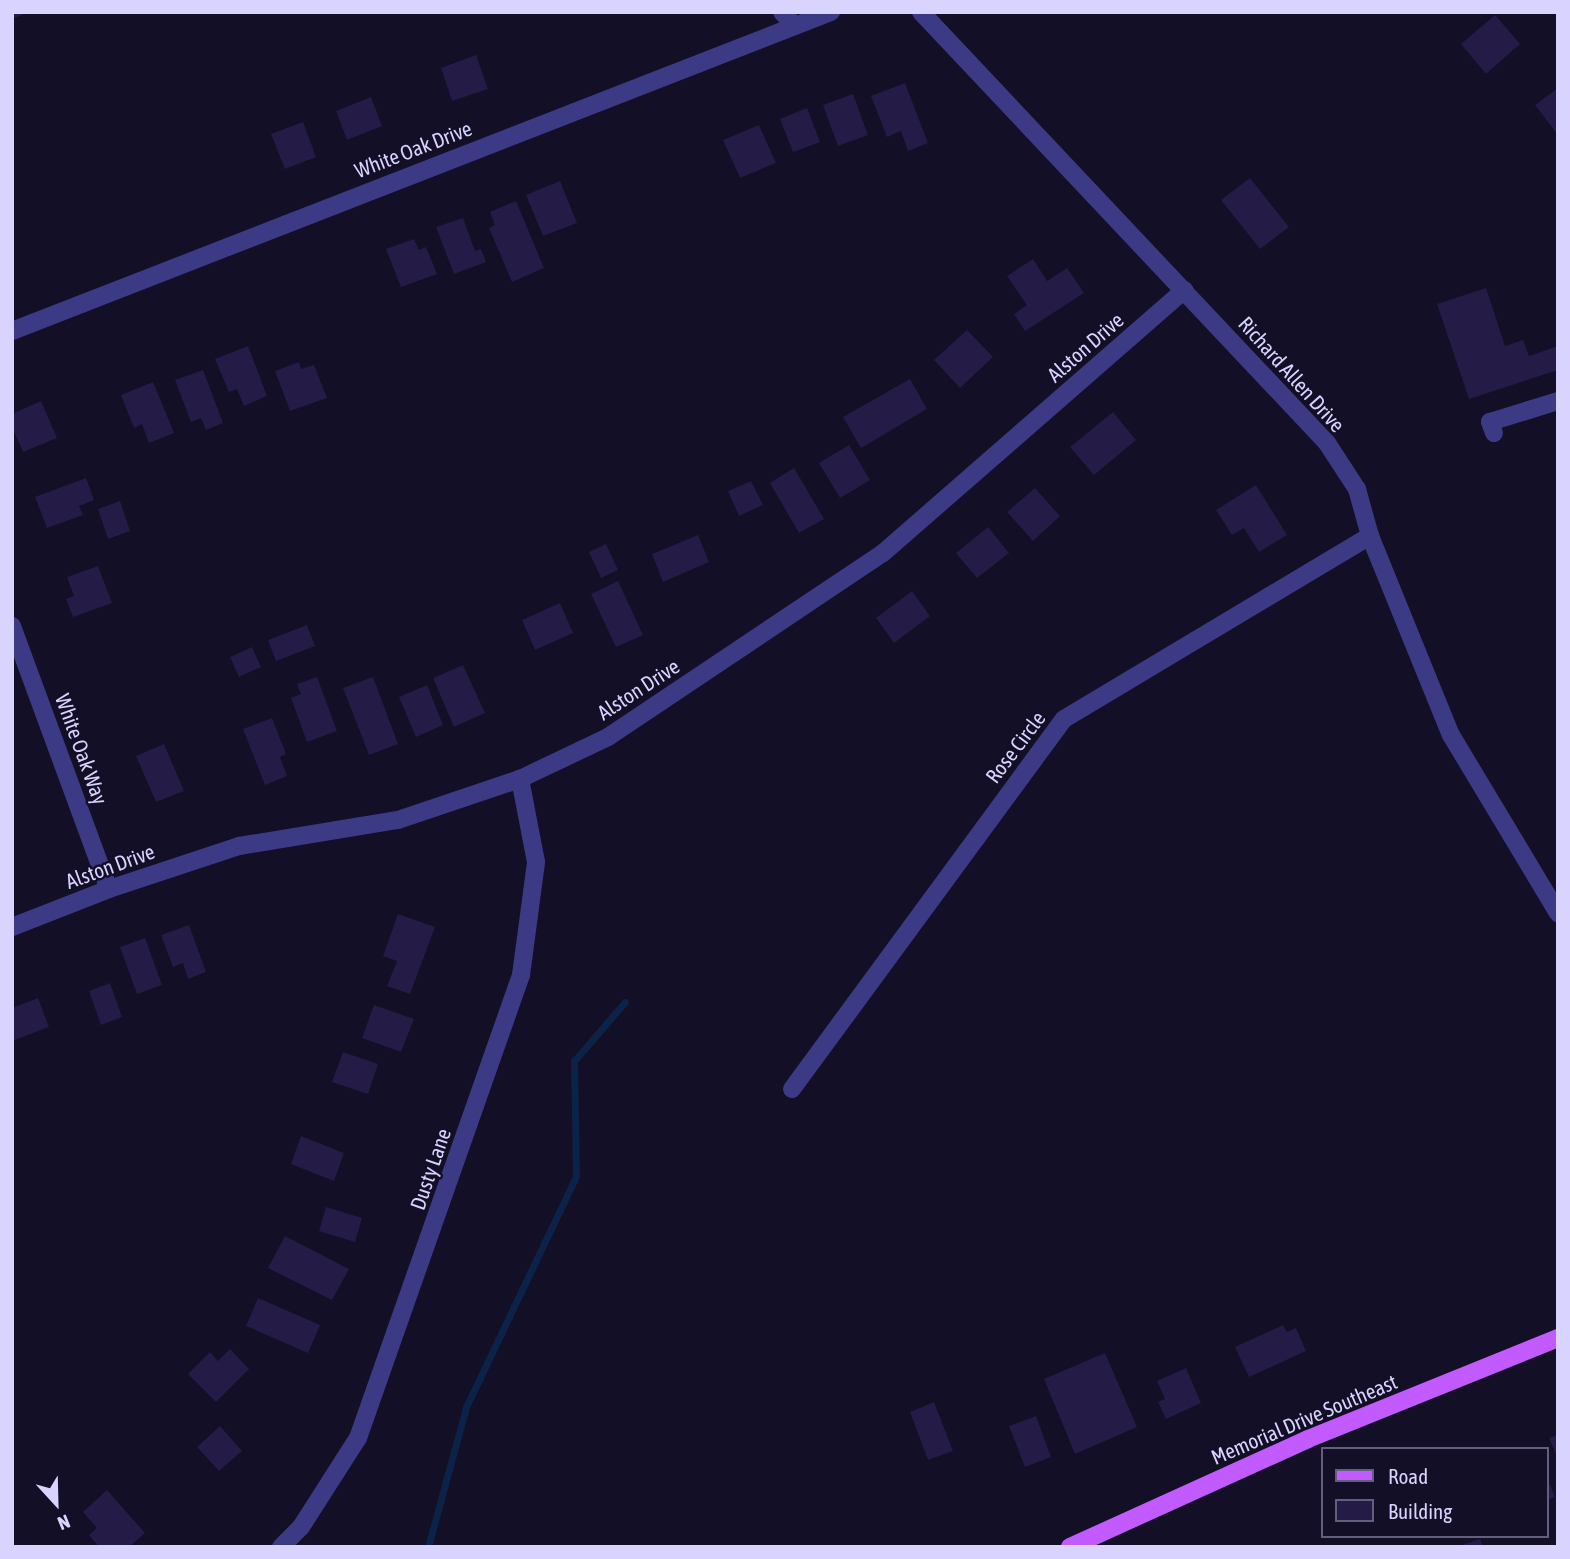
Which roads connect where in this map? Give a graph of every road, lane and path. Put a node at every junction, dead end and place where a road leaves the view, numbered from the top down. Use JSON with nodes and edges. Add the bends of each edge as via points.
{"nodes":[{"id":1,"x":782,"y":12,"type":"edge"},
{"id":2,"x":831,"y":12,"type":"edge"},
{"id":3,"x":921,"y":12,"type":"edge"},
{"id":4,"x":795,"y":26,"type":"junction"},
{"id":5,"x":1184,"y":290,"type":"junction"},
{"id":6,"x":12,"y":331,"type":"edge"},
{"id":7,"x":1558,"y":401,"type":"edge"},
{"id":8,"x":1494,"y":433,"type":"dead end"},
{"id":9,"x":1370,"y":536,"type":"junction"},
{"id":10,"x":12,"y":626,"type":"edge"},
{"id":11,"x":520,"y":779,"type":"junction"},
{"id":12,"x":109,"y":889,"type":"junction"},
{"id":13,"x":1558,"y":913,"type":"edge"},
{"id":14,"x":12,"y":927,"type":"edge"},
{"id":15,"x":792,"y":1089,"type":"dead end"},
{"id":16,"x":1558,"y":1338,"type":"edge"},
{"id":17,"x":281,"y":1547,"type":"edge"},
{"id":18,"x":1070,"y":1547,"type":"edge"}],
"edges":[{"from":1,"to":4,"type":"street"},
{"from":2,"to":4,"type":"street","name":"White Oak Drive"},
{"from":3,"to":5,"type":"street","name":"Richard Allen Drive"},
{"from":4,"to":6,"type":"street","name":"White Oak Drive"},
{"from":5,"to":9,"type":"street","name":"Richard Allen Drive","via":[[1327,443],[1357,489]]},
{"from":5,"to":11,"type":"street","name":"Alston Drive","via":[[883,553],[608,737]]},
{"from":7,"to":8,"type":"street","via":[[1490,422]]},
{"from":9,"to":13,"type":"street","name":"Richard Allen Drive","via":[[1451,735]]},
{"from":9,"to":15,"type":"street","name":"Rose Circle","via":[[1064,719]]},
{"from":10,"to":12,"type":"street","name":"White Oak Way"},
{"from":11,"to":12,"type":"street","name":"Alston Drive","via":[[398,820],[239,846]]},
{"from":11,"to":17,"type":"street","name":"Dusty Lane","via":[[536,862],[521,975],[358,1438],[301,1527]]},
{"from":12,"to":14,"type":"street","name":"Alston Drive"},
{"from":16,"to":18,"type":"main road","name":"Memorial Drive Southeast","via":[[1308,1439]]}]}
